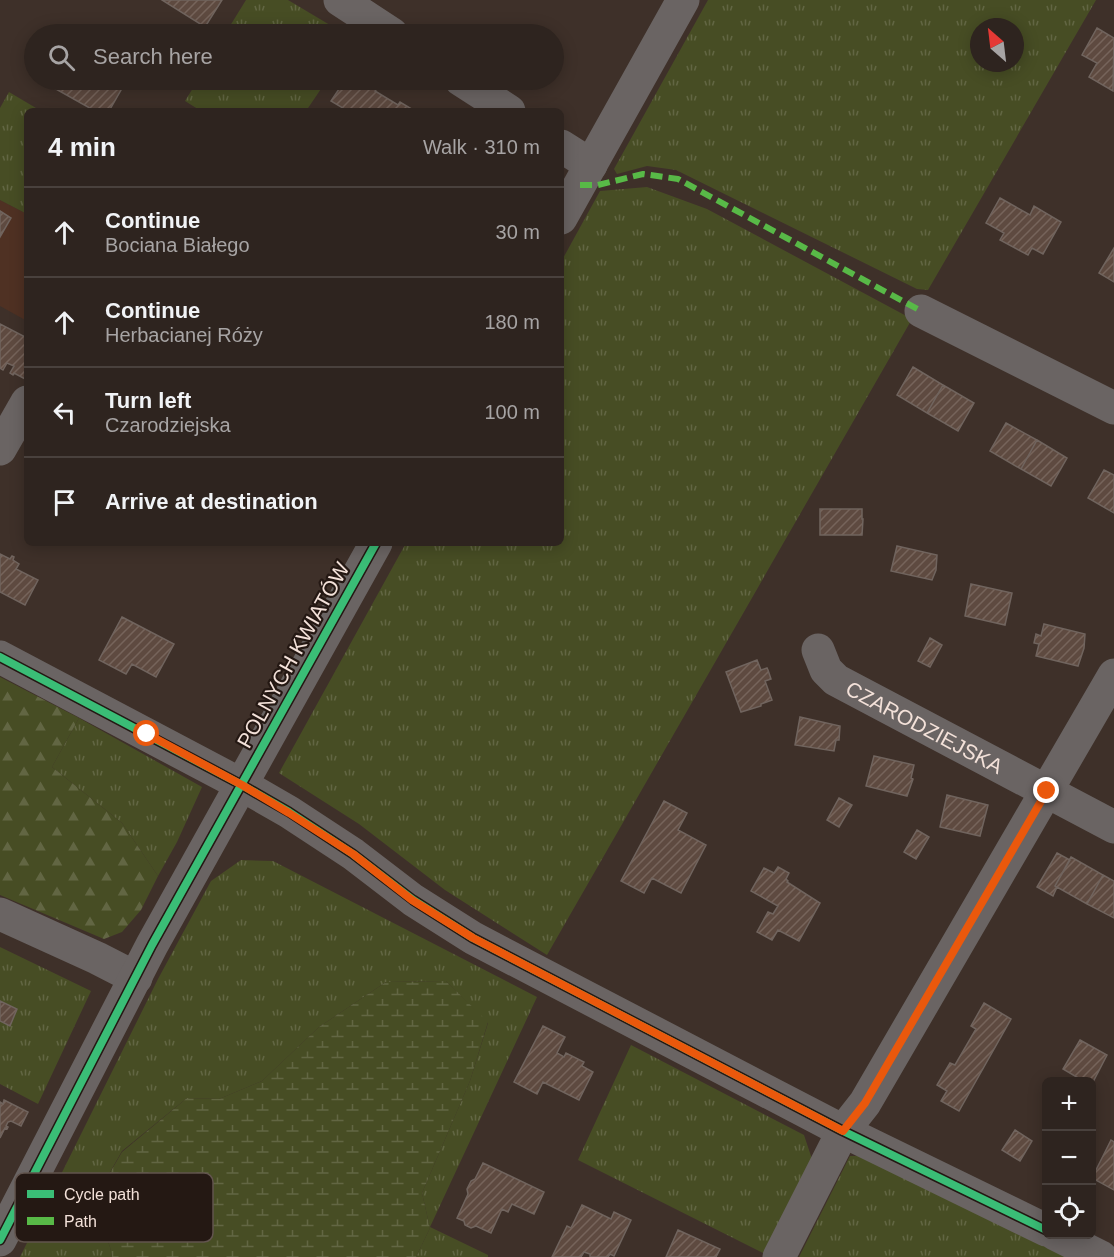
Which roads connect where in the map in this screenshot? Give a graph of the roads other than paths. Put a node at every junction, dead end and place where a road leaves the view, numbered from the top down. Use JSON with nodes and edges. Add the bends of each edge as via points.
{"nodes":[{"id":1,"x":340,"y":0,"type":"edge"},
{"id":2,"x":683,"y":0,"type":"edge"},
{"id":3,"x":377,"y":24,"type":"edge"},
{"id":4,"x":476,"y":90,"type":"edge"},
{"id":5,"x":504,"y":108,"type":"edge"},
{"id":6,"x":564,"y":148,"type":"edge"},
{"id":7,"x":591,"y":165,"type":"junction"},
{"id":8,"x":564,"y":213,"type":"edge"},
{"id":9,"x":921,"y":311,"type":"dead end"},
{"id":10,"x":24,"y":407,"type":"edge"},
{"id":11,"x":1114,"y":408,"type":"edge"},
{"id":12,"x":0,"y":449,"type":"edge"},
{"id":13,"x":374,"y":546,"type":"edge"},
{"id":14,"x":818,"y":650,"type":"dead end"},
{"id":15,"x":0,"y":657,"type":"edge"},
{"id":16,"x":1114,"y":675,"type":"edge"},
{"id":17,"x":242,"y":785,"type":"junction"},
{"id":18,"x":1047,"y":791,"type":"junction"},
{"id":19,"x":1114,"y":827,"type":"edge"},
{"id":20,"x":0,"y":914,"type":"edge"},
{"id":21,"x":136,"y":978,"type":"junction"},
{"id":22,"x":843,"y":1131,"type":"junction"},
{"id":23,"x":35,"y":1173,"type":"edge"},
{"id":24,"x":15,"y":1211,"type":"edge"},
{"id":25,"x":1042,"y":1228,"type":"edge"},
{"id":26,"x":1065,"y":1239,"type":"edge"},
{"id":27,"x":0,"y":1240,"type":"edge"},
{"id":28,"x":779,"y":1257,"type":"edge"},
{"id":29,"x":1101,"y":1257,"type":"edge"}],
"edges":[{"from":1,"to":3,"type":"street"},
{"from":2,"to":7,"type":"street"},
{"from":4,"to":5,"type":"street"},
{"from":6,"to":7,"type":"street"},
{"from":7,"to":8,"type":"street"},
{"from":9,"to":11,"type":"street"},
{"from":10,"to":12,"type":"street"},
{"from":13,"to":17,"type":"street","name":"POLNYCH KWIATÓW"},
{"from":14,"to":18,"type":"street","name":"CZARODZIEJSKA","via":[[826,670],[836,680]]},
{"from":15,"to":17,"type":"street"},
{"from":16,"to":18,"type":"street"},
{"from":17,"to":21,"type":"street","name":"POLNYCH KWIATÓW"},
{"from":17,"to":22,"type":"street","via":[[353,854],[412,900],[473,938]]},
{"from":18,"to":19,"type":"street","name":"CZARODZIEJSKA"},
{"from":18,"to":22,"type":"street","via":[[865,1103]]},
{"from":20,"to":21,"type":"street"},
{"from":21,"to":23,"type":"street"},
{"from":22,"to":25,"type":"street"},
{"from":22,"to":28,"type":"street"},
{"from":24,"to":27,"type":"street"},
{"from":26,"to":29,"type":"street"}]}
